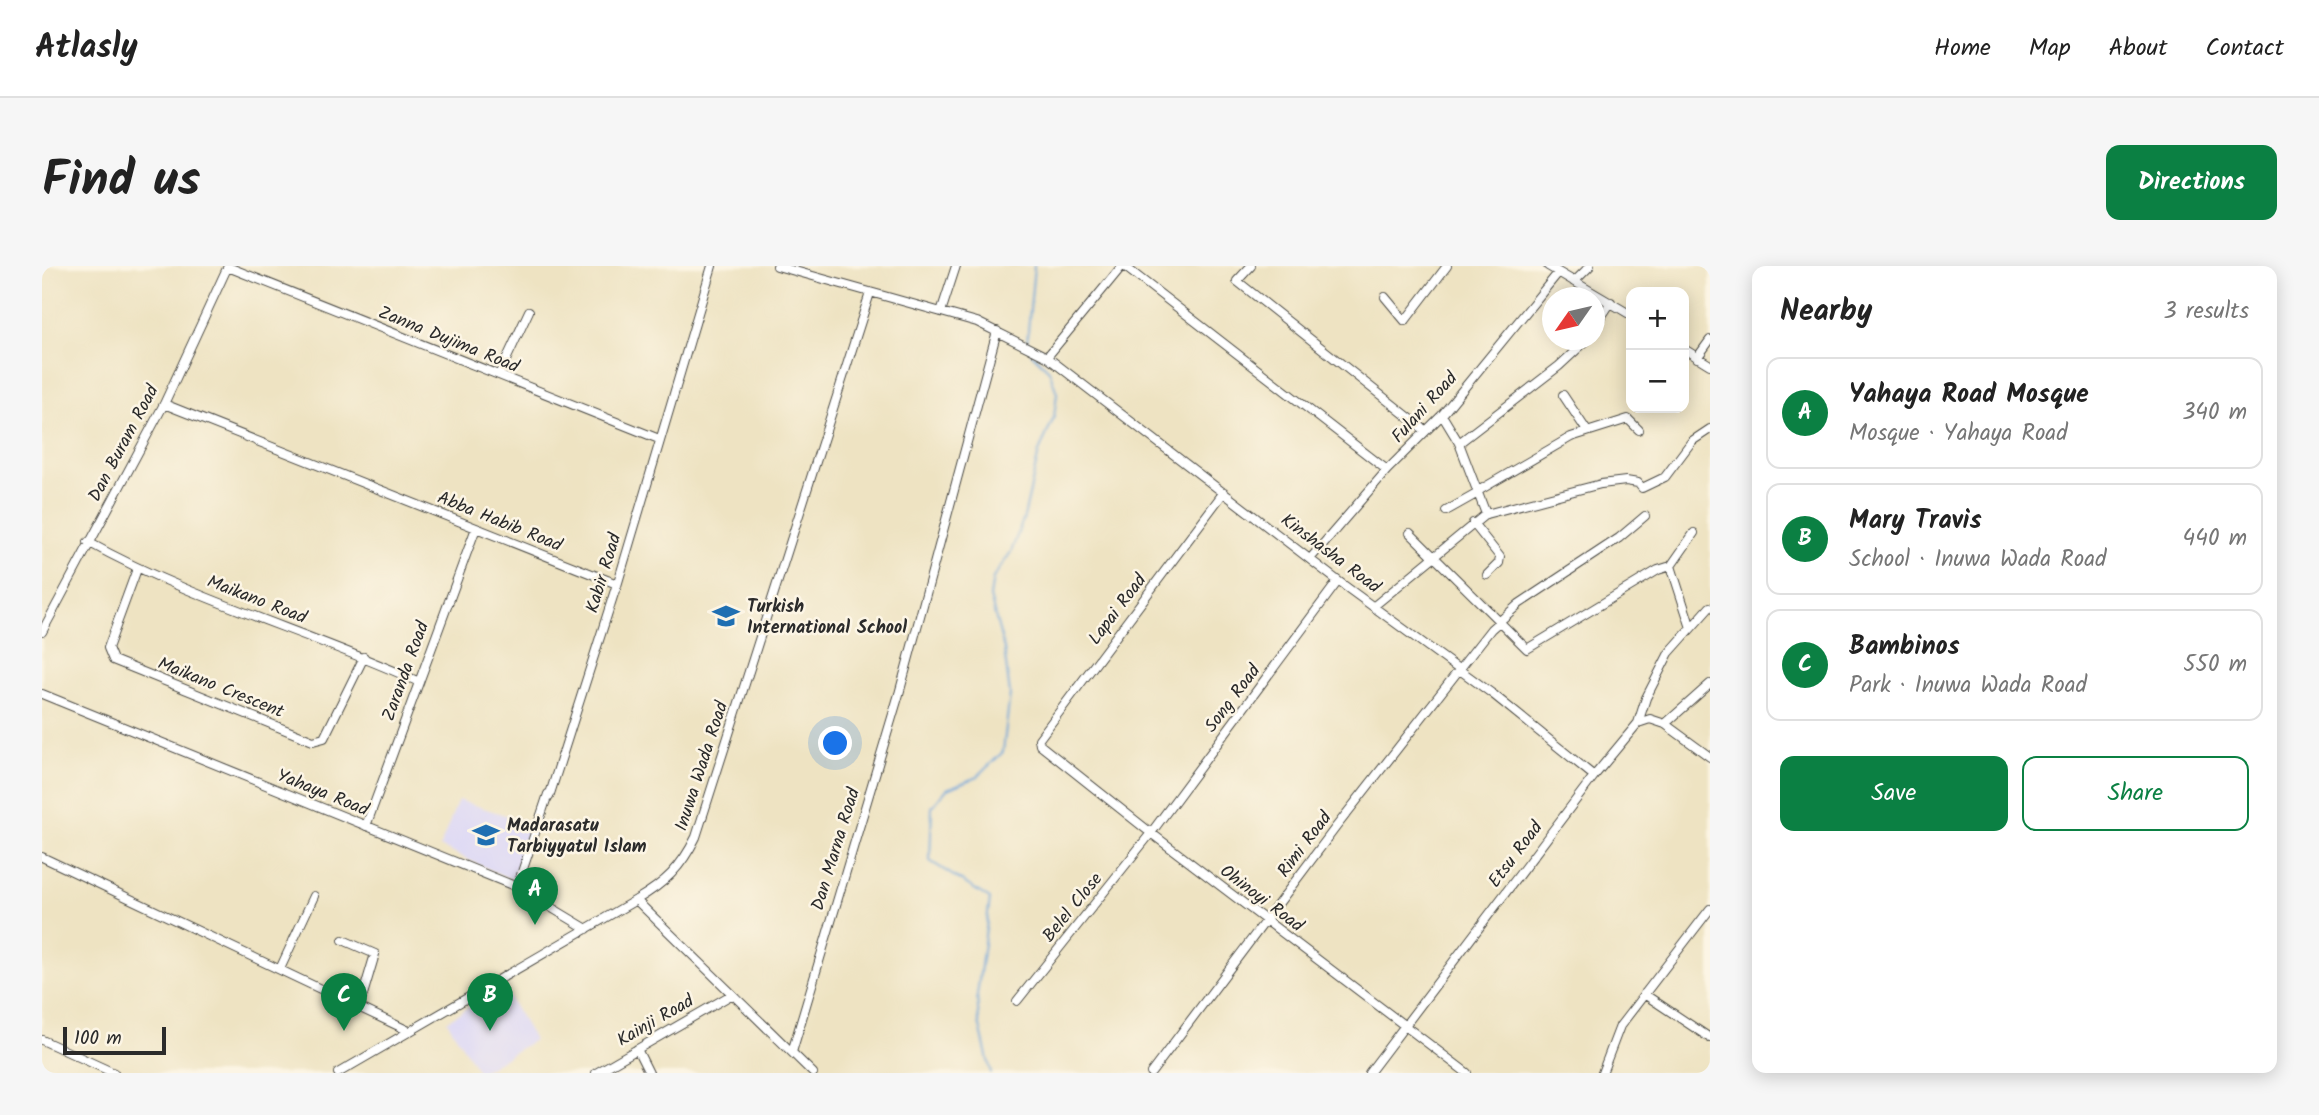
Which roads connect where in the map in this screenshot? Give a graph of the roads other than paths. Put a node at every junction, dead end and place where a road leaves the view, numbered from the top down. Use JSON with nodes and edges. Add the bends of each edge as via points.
{"nodes":[{"id":1,"x":712,"y":266,"type":"edge"},
{"id":2,"x":776,"y":266,"type":"edge"},
{"id":3,"x":956,"y":266,"type":"edge"},
{"id":4,"x":1123,"y":266,"type":"edge"},
{"id":5,"x":1251,"y":266,"type":"edge"},
{"id":6,"x":1447,"y":266,"type":"edge"},
{"id":7,"x":1548,"y":266,"type":"edge"},
{"id":8,"x":1590,"y":266,"type":"edge"},
{"id":9,"x":228,"y":267,"type":"edge"},
{"id":10,"x":1558,"y":273,"type":"junction"},
{"id":11,"x":1574,"y":282,"type":"junction"},
{"id":12,"x":870,"y":293,"type":"junction"},
{"id":13,"x":1385,"y":297,"type":"dead end"},
{"id":14,"x":1611,"y":302,"type":"junction"},
{"id":15,"x":530,"y":311,"type":"dead end"},
{"id":16,"x":1605,"y":311,"type":"edge"},
{"id":17,"x":941,"y":312,"type":"junction"},
{"id":18,"x":1626,"y":312,"type":"edge"},
{"id":19,"x":997,"y":331,"type":"junction"},
{"id":20,"x":1710,"y":340,"type":"edge"},
{"id":21,"x":1576,"y":350,"type":"edge"},
{"id":22,"x":1685,"y":350,"type":"edge"},
{"id":23,"x":1047,"y":357,"type":"junction"},
{"id":24,"x":1697,"y":358,"type":"junction"},
{"id":25,"x":1710,"y":365,"type":"edge"},
{"id":26,"x":499,"y":375,"type":"junction"},
{"id":27,"x":1563,"y":395,"type":"dead end"},
{"id":28,"x":164,"y":404,"type":"junction"},
{"id":29,"x":1442,"y":415,"type":"junction"},
{"id":30,"x":1710,"y":429,"type":"edge"},
{"id":31,"x":1639,"y":430,"type":"dead end"},
{"id":32,"x":1426,"y":431,"type":"junction"},
{"id":33,"x":1587,"y":431,"type":"junction"},
{"id":34,"x":659,"y":439,"type":"junction"},
{"id":35,"x":1459,"y":443,"type":"junction"},
{"id":36,"x":1387,"y":470,"type":"junction"},
{"id":37,"x":1224,"y":492,"type":"junction"},
{"id":38,"x":1478,"y":492,"type":"junction"},
{"id":39,"x":1446,"y":511,"type":"dead end"},
{"id":40,"x":1486,"y":514,"type":"junction"},
{"id":41,"x":1645,"y":516,"type":"dead end"},
{"id":42,"x":1473,"y":523,"type":"junction"},
{"id":43,"x":476,"y":528,"type":"junction"},
{"id":44,"x":1410,"y":533,"type":"dead end"},
{"id":45,"x":1694,"y":533,"type":"dead end"},
{"id":46,"x":88,"y":542,"type":"junction"},
{"id":47,"x":1431,"y":556,"type":"junction"},
{"id":48,"x":1310,"y":559,"type":"junction"},
{"id":49,"x":1671,"y":566,"type":"junction"},
{"id":50,"x":137,"y":569,"type":"junction"},
{"id":51,"x":1487,"y":575,"type":"dead end"},
{"id":52,"x":1338,"y":581,"type":"junction"},
{"id":53,"x":617,"y":584,"type":"junction"},
{"id":54,"x":613,"y":597,"type":"junction"},
{"id":55,"x":1374,"y":606,"type":"junction"},
{"id":56,"x":1710,"y":607,"type":"edge"},
{"id":57,"x":1501,"y":621,"type":"junction"},
{"id":58,"x":1691,"y":628,"type":"junction"},
{"id":59,"x":42,"y":632,"type":"edge"},
{"id":60,"x":363,"y":657,"type":"junction"},
{"id":61,"x":1458,"y":669,"type":"junction"},
{"id":62,"x":417,"y":681,"type":"junction"},
{"id":63,"x":1710,"y":684,"type":"edge"},
{"id":64,"x":42,"y":694,"type":"edge"},
{"id":65,"x":1638,"y":723,"type":"junction"},
{"id":66,"x":1665,"y":724,"type":"junction"},
{"id":67,"x":1040,"y":745,"type":"joint"},
{"id":68,"x":1709,"y":754,"type":"edge"},
{"id":69,"x":1594,"y":776,"type":"junction"},
{"id":70,"x":549,"y":797,"type":"dead end"},
{"id":71,"x":366,"y":826,"type":"junction"},
{"id":72,"x":1151,"y":833,"type":"junction"},
{"id":73,"x":42,"y":857,"type":"edge"},
{"id":74,"x":517,"y":887,"type":"junction"},
{"id":75,"x":314,"y":896,"type":"dead end"},
{"id":76,"x":636,"y":900,"type":"junction"},
{"id":77,"x":1710,"y":909,"type":"edge"},
{"id":78,"x":1266,"y":920,"type":"junction"},
{"id":79,"x":587,"y":929,"type":"junction"},
{"id":80,"x":344,"y":940,"type":"dead end"},
{"id":81,"x":280,"y":969,"type":"junction"},
{"id":82,"x":1644,"y":994,"type":"junction"},
{"id":83,"x":731,"y":995,"type":"junction"},
{"id":84,"x":1017,"y":1001,"type":"dead end"},
{"id":85,"x":359,"y":1009,"type":"junction"},
{"id":86,"x":1405,"y":1027,"type":"junction"},
{"id":87,"x":409,"y":1031,"type":"junction"},
{"id":88,"x":1710,"y":1038,"type":"edge"},
{"id":89,"x":42,"y":1040,"type":"edge"},
{"id":90,"x":637,"y":1049,"type":"junction"},
{"id":91,"x":793,"y":1052,"type":"junction"},
{"id":92,"x":114,"y":1073,"type":"edge"},
{"id":93,"x":338,"y":1073,"type":"edge"},
{"id":94,"x":596,"y":1073,"type":"edge"},
{"id":95,"x":649,"y":1073,"type":"edge"},
{"id":96,"x":813,"y":1073,"type":"edge"},
{"id":97,"x":1151,"y":1073,"type":"edge"},
{"id":98,"x":1369,"y":1073,"type":"edge"},
{"id":99,"x":1467,"y":1073,"type":"edge"},
{"id":100,"x":1602,"y":1073,"type":"edge"}],
"edges":[{"from":1,"to":34,"type":"street","name":"Kabir Road"},
{"from":2,"to":12,"type":"street","name":"Kinshasha Road"},
{"from":3,"to":17,"type":"street"},
{"from":4,"to":23,"type":"street"},
{"from":4,"to":36,"type":"street"},
{"from":5,"to":32,"type":"street","via":[[1237,282]]},
{"from":6,"to":13,"type":"street","via":[[1405,321]]},
{"from":7,"to":10,"type":"street"},
{"from":8,"to":11,"type":"street"},
{"from":9,"to":26,"type":"street","name":"Zanna Dujima Road"},
{"from":9,"to":28,"type":"street","name":"Dan Buram Road"},
{"from":10,"to":11,"type":"street"},
{"from":10,"to":29,"type":"street","name":"Fulani Road"},
{"from":11,"to":14,"type":"street"},
{"from":12,"to":17,"type":"street","name":"Kinshasha Road"},
{"from":12,"to":76,"type":"street","name":"Inuwa Wada Road","via":[[696,837],[684,862],[665,883]]},
{"from":14,"to":16,"type":"street"},
{"from":14,"to":18,"type":"street"},
{"from":15,"to":26,"type":"street"},
{"from":17,"to":19,"type":"street","name":"Kinshasha Road"},
{"from":19,"to":23,"type":"street","name":"Kinshasha Road"},
{"from":19,"to":91,"type":"street","name":"Dan Marna Road","via":[[899,694]]},
{"from":20,"to":24,"type":"street"},
{"from":21,"to":35,"type":"street"},
{"from":22,"to":24,"type":"street"},
{"from":23,"to":37,"type":"street","name":"Kinshasha Road"},
{"from":24,"to":25,"type":"street"},
{"from":26,"to":34,"type":"street","name":"Zanna Dujima Road"},
{"from":27,"to":33,"type":"street"},
{"from":28,"to":43,"type":"street","name":"Abba Habib Road"},
{"from":28,"to":46,"type":"street","name":"Dan Buram Road"},
{"from":29,"to":32,"type":"street","name":"Fulani Road"},
{"from":29,"to":35,"type":"street"},
{"from":30,"to":40,"type":"street","via":[[1692,441],[1665,477],[1642,488],[1626,481],[1601,484]]},
{"from":31,"to":33,"type":"street","via":[[1628,419]]},
{"from":32,"to":36,"type":"street","name":"Fulani Road"},
{"from":33,"to":38,"type":"street"},
{"from":34,"to":53,"type":"street","name":"Kabir Road"},
{"from":35,"to":38,"type":"street"},
{"from":36,"to":48,"type":"street","name":"Fulani Road"},
{"from":37,"to":48,"type":"street","name":"Kinshasha Road"},
{"from":37,"to":67,"type":"street","name":"Lapai Road","via":[[1039,738]]},
{"from":38,"to":39,"type":"street"},
{"from":38,"to":40,"type":"street"},
{"from":40,"to":42,"type":"street"},
{"from":41,"to":57,"type":"street","name":"Rimi Road"},
{"from":42,"to":47,"type":"street"},
{"from":42,"to":51,"type":"street","via":[[1500,557]]},
{"from":43,"to":53,"type":"street","name":"Abba Habib Road"},
{"from":43,"to":62,"type":"street","name":"Zaranda Road"},
{"from":44,"to":47,"type":"street"},
{"from":45,"to":49,"type":"street"},
{"from":46,"to":50,"type":"street","name":"Maikano Road"},
{"from":46,"to":59,"type":"street","name":"Dan Buram Road"},
{"from":47,"to":55,"type":"street"},
{"from":47,"to":57,"type":"street"},
{"from":48,"to":52,"type":"street","name":"Kinshasha Road"},
{"from":49,"to":57,"type":"street","via":[[1658,569],[1531,647],[1522,645]]},
{"from":49,"to":58,"type":"street"},
{"from":50,"to":60,"type":"street","name":"Maikano Road"},
{"from":50,"to":60,"type":"street","name":"Maikano Crescent","via":[[108,648],[113,660],[313,741],[324,738]]},
{"from":52,"to":55,"type":"street","name":"Kinshasha Road"},
{"from":52,"to":72,"type":"street","name":"Song Road"},
{"from":53,"to":54,"type":"street"},
{"from":54,"to":70,"type":"street"},
{"from":54,"to":74,"type":"street","name":"Kabir Road"},
{"from":55,"to":61,"type":"street","name":"Kinshasha Road"},
{"from":56,"to":58,"type":"street","name":"Etsu Road"},
{"from":57,"to":61,"type":"street","name":"Rimi Road"},
{"from":58,"to":65,"type":"street","name":"Etsu Road","via":[[1669,653]]},
{"from":60,"to":62,"type":"street","name":"Maikano Road"},
{"from":61,"to":69,"type":"street","name":"Kinshasha Road"},
{"from":61,"to":78,"type":"street","name":"Rimi Road"},
{"from":62,"to":71,"type":"street","name":"Zaranda Road"},
{"from":63,"to":66,"type":"street"},
{"from":64,"to":71,"type":"street","name":"Yahaya Road"},
{"from":65,"to":66,"type":"street","via":[[1650,719]]},
{"from":65,"to":69,"type":"street","name":"Etsu Road"},
{"from":66,"to":68,"type":"street"},
{"from":67,"to":72,"type":"street","name":"Ohinoyi Road"},
{"from":69,"to":86,"type":"street","name":"Etsu Road"},
{"from":71,"to":74,"type":"street","name":"Yahaya Road"},
{"from":72,"to":78,"type":"street","name":"Ohinoyi Road"},
{"from":72,"to":84,"type":"street","name":"Belel Close"},
{"from":73,"to":81,"type":"street"},
{"from":74,"to":79,"type":"street","name":"Yahaya Road"},
{"from":75,"to":81,"type":"street"},
{"from":76,"to":79,"type":"street","name":"Inuwa Wada Road"},
{"from":76,"to":83,"type":"street"},
{"from":77,"to":82,"type":"street"},
{"from":78,"to":86,"type":"street","name":"Ohinoyi Road"},
{"from":78,"to":97,"type":"street","name":"Rimi Road"},
{"from":79,"to":87,"type":"street","name":"Inuwa Wada Road"},
{"from":80,"to":85,"type":"street","via":[[375,954]]},
{"from":81,"to":85,"type":"street"},
{"from":82,"to":88,"type":"street"},
{"from":82,"to":100,"type":"street","via":[[1620,1026]]},
{"from":83,"to":90,"type":"street","name":"Kainji Road"},
{"from":83,"to":91,"type":"street"},
{"from":85,"to":87,"type":"street"},
{"from":86,"to":98,"type":"street","name":"Etsu Road"},
{"from":86,"to":99,"type":"street","name":"Ohinoyi Road"},
{"from":87,"to":93,"type":"street","name":"Inuwa Wada Road"},
{"from":89,"to":92,"type":"street"},
{"from":90,"to":94,"type":"street","name":"Kainji Road"},
{"from":90,"to":95,"type":"street"},
{"from":91,"to":96,"type":"street"}]}
